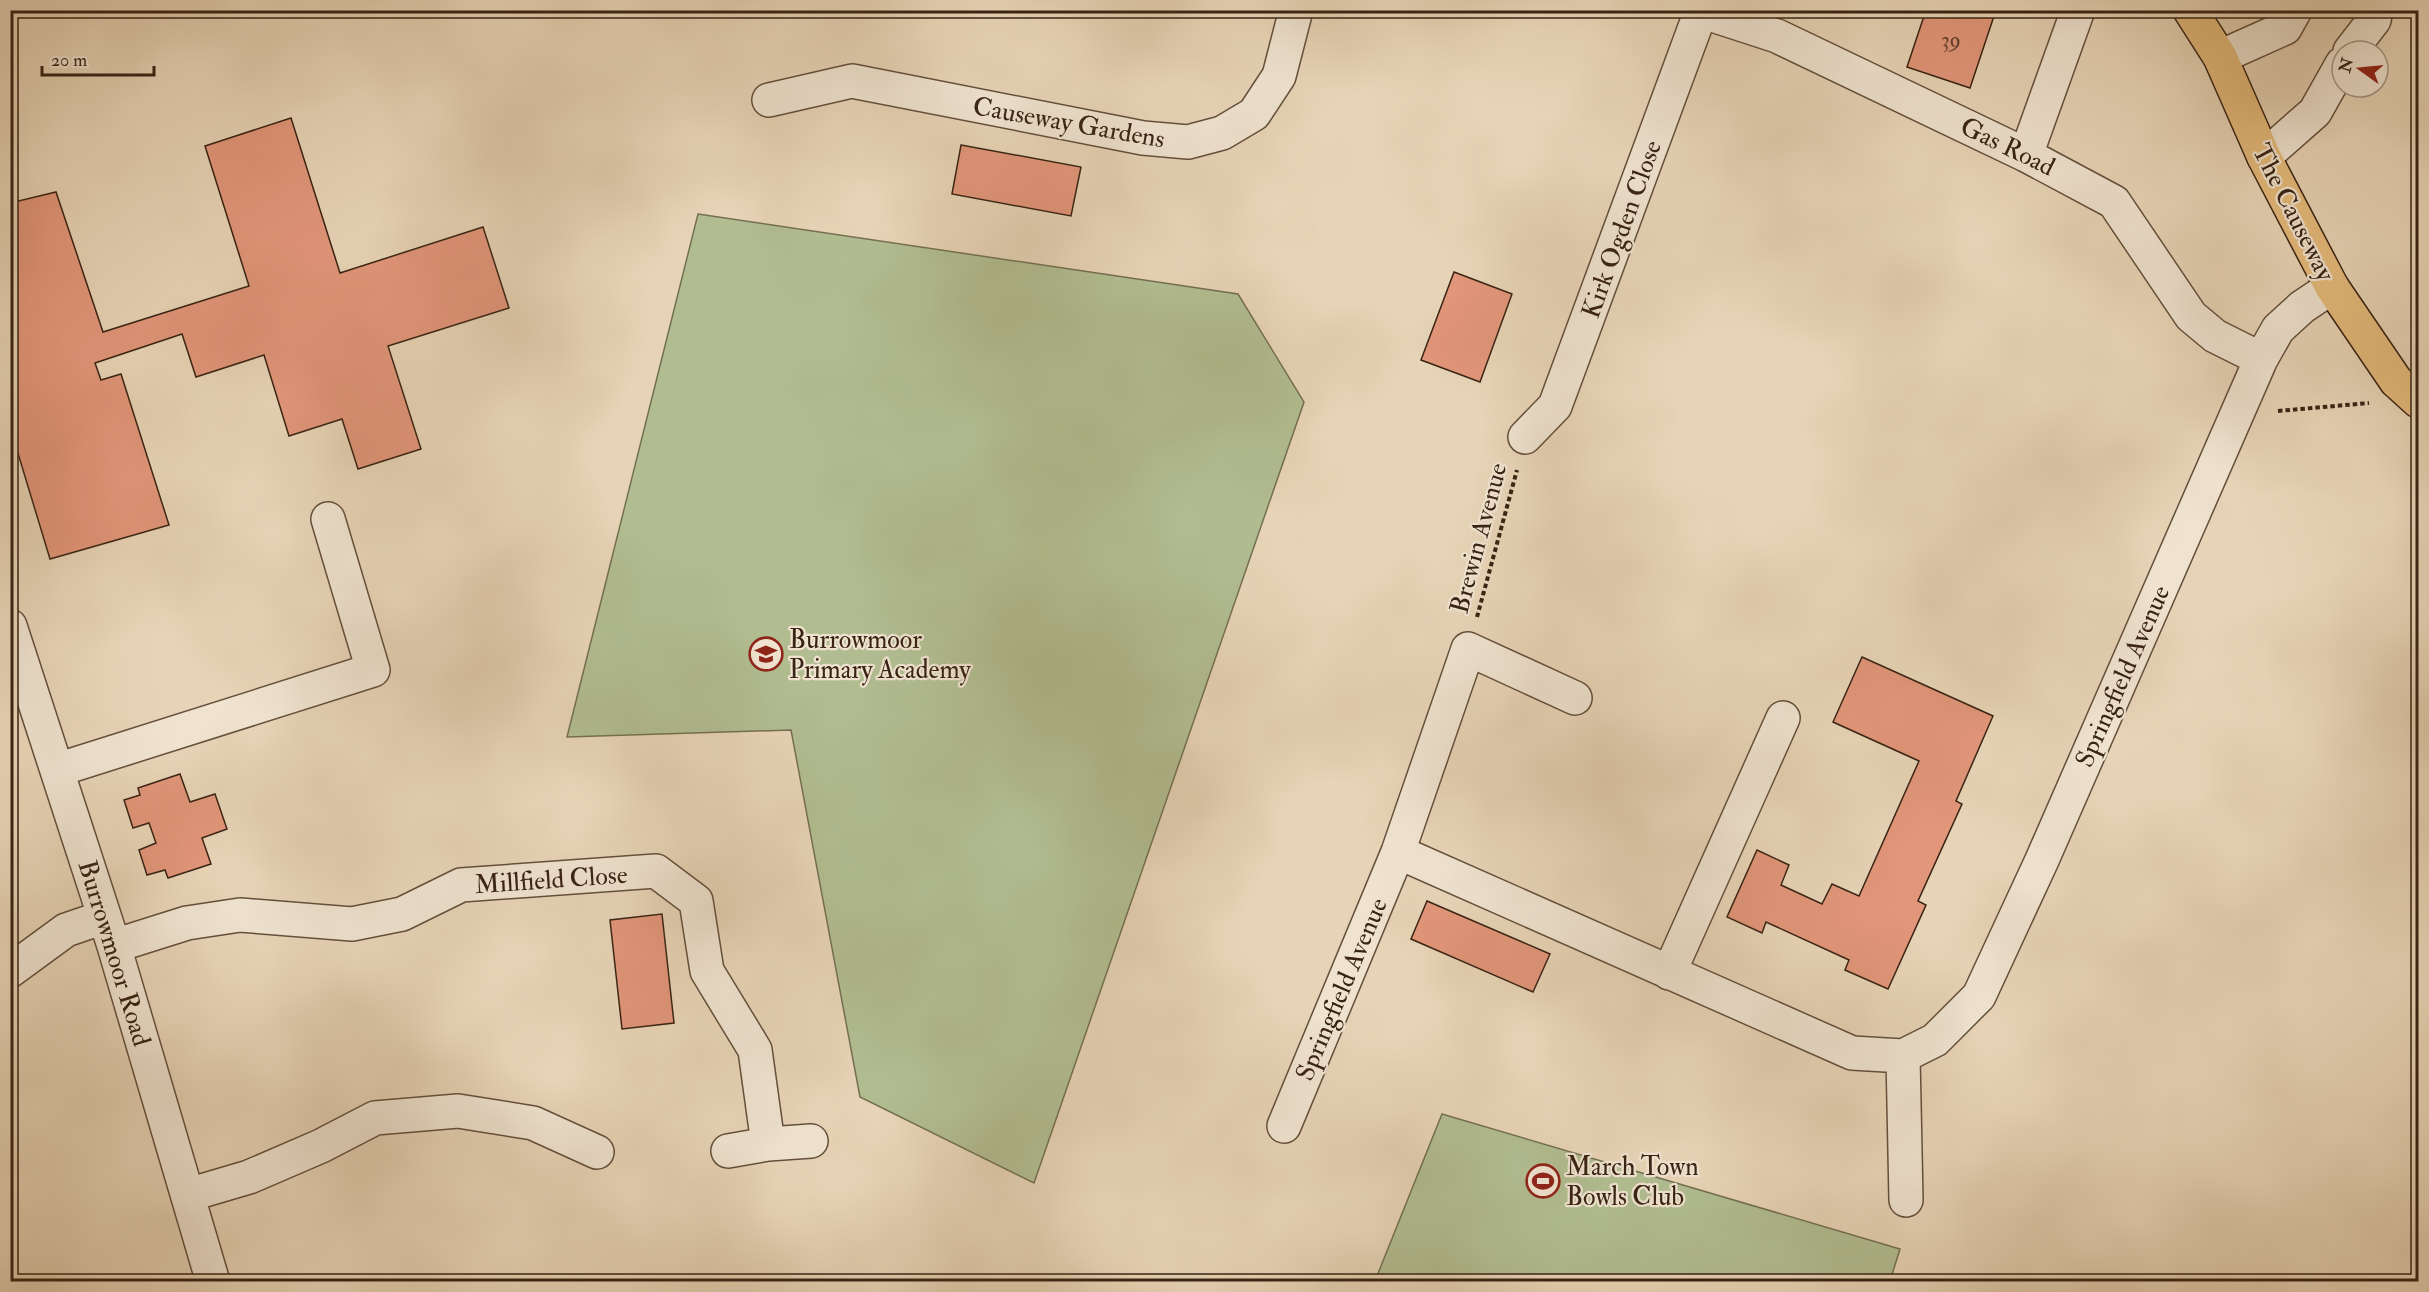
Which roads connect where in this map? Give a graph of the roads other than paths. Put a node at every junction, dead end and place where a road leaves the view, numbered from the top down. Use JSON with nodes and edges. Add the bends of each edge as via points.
{"nodes":[{"id":1,"x":1296,"y":10,"type":"edge"},
{"id":2,"x":2078,"y":10,"type":"edge"},
{"id":3,"x":2190,"y":10,"type":"edge"},
{"id":4,"x":2295,"y":10,"type":"edge"},
{"id":5,"x":2376,"y":10,"type":"edge"},
{"id":6,"x":1699,"y":11,"type":"edge"},
{"id":7,"x":2359,"y":39,"type":"edge"},
{"id":8,"x":2220,"y":57,"type":"junction"},
{"id":9,"x":2330,"y":85,"type":"edge"},
{"id":10,"x":769,"y":100,"type":"dead end"},
{"id":11,"x":2026,"y":155,"type":"junction"},
{"id":12,"x":2264,"y":157,"type":"junction"},
{"id":13,"x":2332,"y":288,"type":"junction"},
{"id":14,"x":2261,"y":359,"type":"junction"},
{"id":15,"x":2418,"y":401,"type":"edge"},
{"id":16,"x":1526,"y":438,"type":"road end"},
{"id":17,"x":328,"y":519,"type":"dead end"},
{"id":18,"x":10,"y":626,"type":"edge"},
{"id":19,"x":1575,"y":698,"type":"dead end"},
{"id":20,"x":1783,"y":718,"type":"dead end"},
{"id":21,"x":57,"y":770,"type":"junction"},
{"id":22,"x":1398,"y":852,"type":"junction"},
{"id":23,"x":109,"y":931,"type":"junction"},
{"id":24,"x":10,"y":971,"type":"edge"},
{"id":25,"x":1669,"y":973,"type":"junction"},
{"id":26,"x":1903,"y":1056,"type":"junction"},
{"id":27,"x":1284,"y":1126,"type":"dead end"},
{"id":28,"x":811,"y":1141,"type":"dead end"},
{"id":29,"x":768,"y":1144,"type":"junction"},
{"id":30,"x":728,"y":1151,"type":"dead end"},
{"id":31,"x":597,"y":1152,"type":"dead end"},
{"id":32,"x":188,"y":1196,"type":"junction"},
{"id":33,"x":1906,"y":1200,"type":"dead end"},
{"id":34,"x":213,"y":1281,"type":"edge"}],
"edges":[{"from":1,"to":10,"type":"street","name":"Causeway Gardens","via":[[1280,76],[1254,114],[1222,133],[1188,142],[1143,138],[852,81]]},
{"from":2,"to":11,"type":"street"},
{"from":3,"to":8,"type":"main road","name":"The Causeway"},
{"from":4,"to":8,"type":"street","via":[[2284,28]]},
{"from":5,"to":7,"type":"street","via":[[2374,20]]},
{"from":6,"to":11,"type":"street","name":"Gas Road","via":[[1777,36]]},
{"from":6,"to":16,"type":"street","name":"Kirk Ogden Close","via":[[1555,406]]},
{"from":8,"to":12,"type":"main road","name":"The Causeway"},
{"from":9,"to":12,"type":"street","via":[[2315,112]]},
{"from":11,"to":14,"type":"street","name":"Gas Road","via":[[2114,202],[2191,316],[2215,336]]},
{"from":12,"to":13,"type":"main road","name":"The Causeway"},
{"from":13,"to":14,"type":"street","name":"Springfield Avenue","via":[[2302,307],[2278,329]]},
{"from":13,"to":15,"type":"main road","name":"The Causeway","via":[[2396,381]]},
{"from":14,"to":26,"type":"street","name":"Springfield Avenue","via":[[1979,996],[1935,1040]]},
{"from":17,"to":21,"type":"street","via":[[373,670]]},
{"from":18,"to":21,"type":"street","name":"Burrowmoor Road"},
{"from":19,"to":22,"type":"street","name":"Springfield Avenue","via":[[1468,649]]},
{"from":20,"to":25,"type":"street"},
{"from":21,"to":23,"type":"street","name":"Burrowmoor Road"},
{"from":22,"to":25,"type":"street","name":"Springfield Avenue"},
{"from":22,"to":27,"type":"street","name":"Springfield Avenue"},
{"from":23,"to":24,"type":"street","name":"Millfield Close","via":[[66,930]]},
{"from":23,"to":29,"type":"street","name":"Millfield Close","via":[[240,915],[352,924],[402,914],[461,885],[656,871],[696,901],[707,971],[754,1050]]},
{"from":23,"to":32,"type":"street","name":"Burrowmoor Road"},
{"from":25,"to":26,"type":"street","name":"Springfield Avenue","via":[[1852,1053]]},
{"from":26,"to":33,"type":"street"},
{"from":28,"to":29,"type":"street"},
{"from":29,"to":30,"type":"street"},
{"from":31,"to":32,"type":"street","via":[[532,1123],[458,1111],[375,1118],[249,1177]]},
{"from":32,"to":34,"type":"street","name":"Burrowmoor Road"}]}
